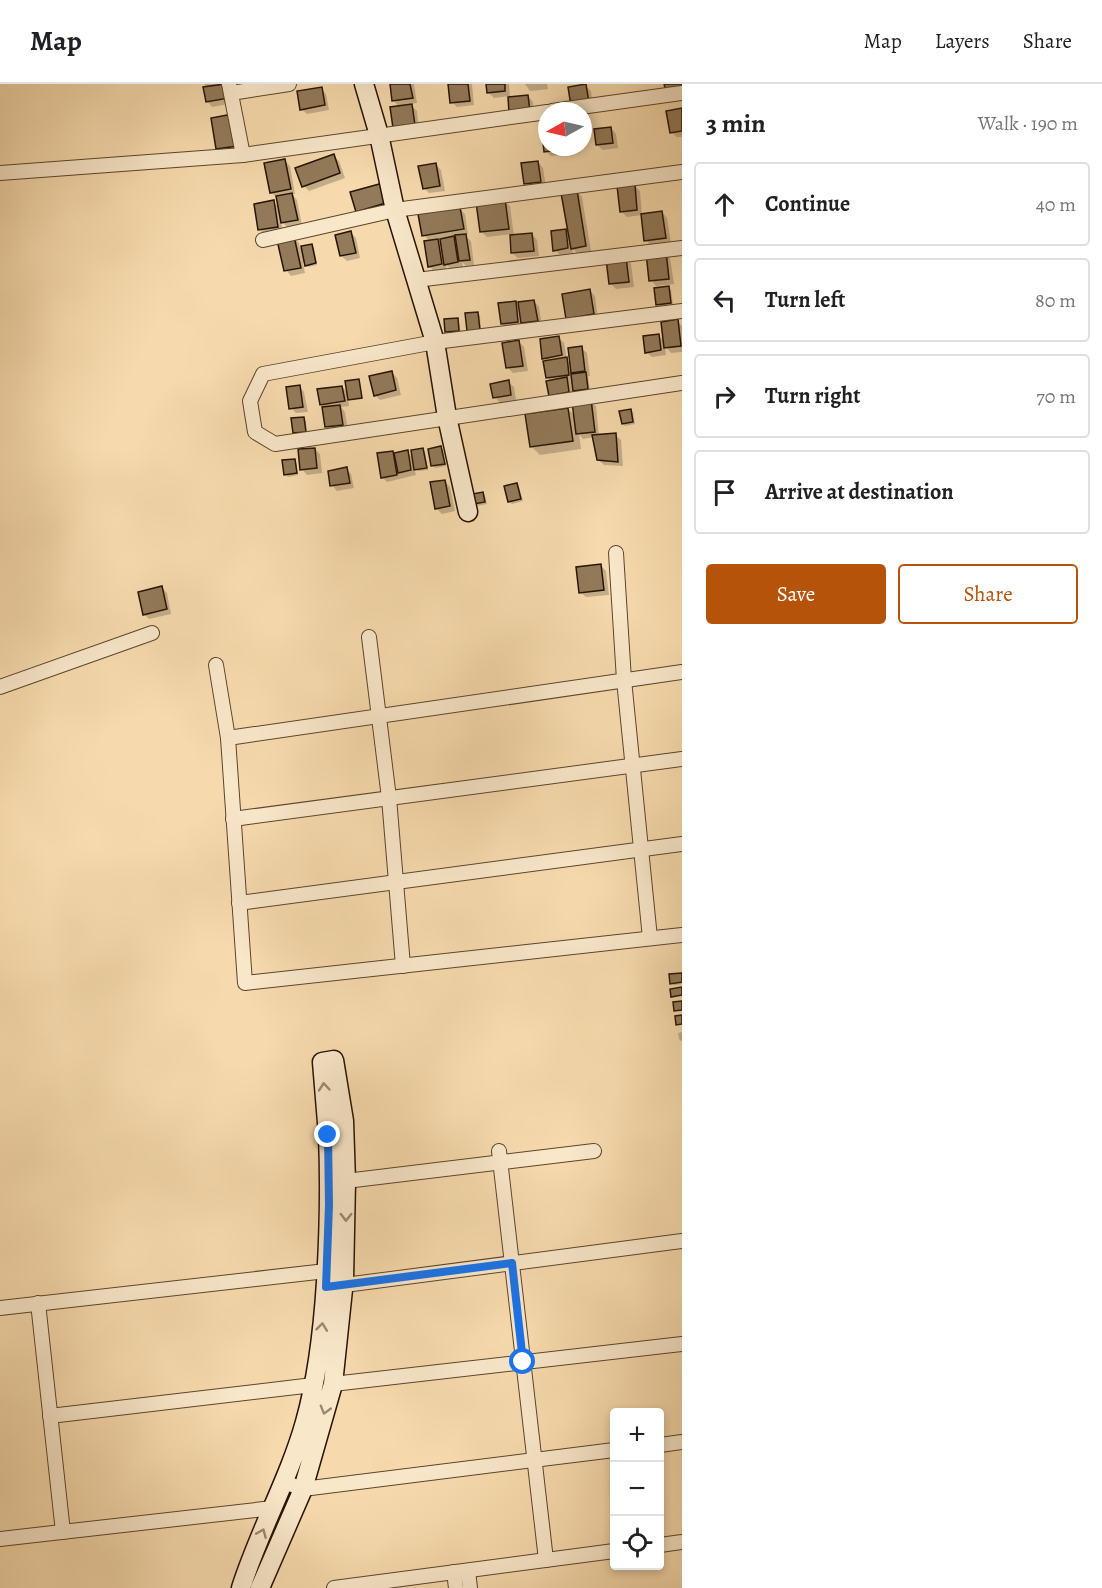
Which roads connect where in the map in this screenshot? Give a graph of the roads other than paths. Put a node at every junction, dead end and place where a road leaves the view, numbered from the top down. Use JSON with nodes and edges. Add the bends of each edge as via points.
{"nodes":[{"id":1,"x":289,"y":84,"type":"edge"},
{"id":2,"x":364,"y":84,"type":"edge"},
{"id":3,"x":230,"y":88,"type":"edge"},
{"id":4,"x":682,"y":93,"type":"edge"},
{"id":5,"x":592,"y":105,"type":"edge"},
{"id":6,"x":538,"y":113,"type":"edge"},
{"id":7,"x":379,"y":135,"type":"junction"},
{"id":8,"x":243,"y":155,"type":"junction"},
{"id":9,"x":682,"y":172,"type":"edge"},
{"id":10,"x":0,"y":173,"type":"edge"},
{"id":11,"x":395,"y":210,"type":"junction"},
{"id":12,"x":263,"y":240,"type":"dead end"},
{"id":13,"x":682,"y":248,"type":"edge"},
{"id":14,"x":416,"y":280,"type":"junction"},
{"id":15,"x":682,"y":311,"type":"edge"},
{"id":16,"x":435,"y":342,"type":"junction"},
{"id":17,"x":682,"y":383,"type":"edge"},
{"id":18,"x":447,"y":417,"type":"junction"},
{"id":19,"x":468,"y":512,"type":"dead end"},
{"id":20,"x":616,"y":553,"type":"dead end"},
{"id":21,"x":152,"y":633,"type":"dead end"},
{"id":22,"x":369,"y":637,"type":"dead end"},
{"id":23,"x":216,"y":665,"type":"dead end"},
{"id":24,"x":682,"y":672,"type":"edge"},
{"id":25,"x":624,"y":680,"type":"junction"},
{"id":26,"x":0,"y":687,"type":"edge"},
{"id":27,"x":378,"y":716,"type":"junction"},
{"id":28,"x":228,"y":738,"type":"junction"},
{"id":29,"x":682,"y":759,"type":"edge"},
{"id":30,"x":634,"y":766,"type":"junction"},
{"id":31,"x":389,"y":798,"type":"junction"},
{"id":32,"x":233,"y":819,"type":"junction"},
{"id":33,"x":682,"y":844,"type":"edge"},
{"id":34,"x":642,"y":850,"type":"junction"},
{"id":35,"x":396,"y":882,"type":"junction"},
{"id":36,"x":239,"y":903,"type":"junction"},
{"id":37,"x":682,"y":935,"type":"edge"},
{"id":38,"x":650,"y":938,"type":"junction"},
{"id":39,"x":403,"y":966,"type":"junction"},
{"id":40,"x":594,"y":1151,"type":"dead end"},
{"id":41,"x":499,"y":1156,"type":"junction"},
{"id":42,"x":346,"y":1182,"type":"junction"},
{"id":43,"x":682,"y":1241,"type":"edge"},
{"id":44,"x":512,"y":1263,"type":"junction"},
{"id":45,"x":332,"y":1281,"type":"junction"},
{"id":46,"x":38,"y":1303,"type":"junction"},
{"id":47,"x":0,"y":1308,"type":"edge"},
{"id":48,"x":682,"y":1344,"type":"edge"},
{"id":49,"x":523,"y":1362,"type":"junction"},
{"id":50,"x":333,"y":1384,"type":"junction"},
{"id":51,"x":313,"y":1385,"type":"junction"},
{"id":52,"x":50,"y":1416,"type":"junction"},
{"id":53,"x":682,"y":1442,"type":"edge"},
{"id":54,"x":664,"y":1444,"type":"edge"},
{"id":55,"x":610,"y":1451,"type":"edge"},
{"id":56,"x":534,"y":1460,"type":"junction"},
{"id":57,"x":284,"y":1482,"type":"junction"},
{"id":58,"x":303,"y":1489,"type":"junction"},
{"id":59,"x":273,"y":1508,"type":"junction"},
{"id":60,"x":63,"y":1532,"type":"junction"},
{"id":61,"x":0,"y":1539,"type":"edge"},
{"id":62,"x":682,"y":1542,"type":"edge"},
{"id":63,"x":664,"y":1544,"type":"edge"},
{"id":64,"x":610,"y":1552,"type":"edge"},
{"id":65,"x":546,"y":1560,"type":"junction"},
{"id":66,"x":461,"y":1571,"type":"junction"},
{"id":67,"x":241,"y":1588,"type":"edge"},
{"id":68,"x":260,"y":1588,"type":"edge"},
{"id":69,"x":334,"y":1588,"type":"edge"},
{"id":70,"x":456,"y":1588,"type":"edge"},
{"id":71,"x":470,"y":1588,"type":"edge"}],
"edges":[{"from":1,"to":3,"type":"street"},
{"from":2,"to":7,"type":"street"},
{"from":3,"to":8,"type":"street"},
{"from":4,"to":5,"type":"street"},
{"from":6,"to":7,"type":"street"},
{"from":7,"to":8,"type":"street"},
{"from":7,"to":11,"type":"street"},
{"from":8,"to":10,"type":"street"},
{"from":9,"to":11,"type":"street"},
{"from":11,"to":12,"type":"street"},
{"from":11,"to":14,"type":"street"},
{"from":13,"to":14,"type":"street"},
{"from":14,"to":16,"type":"street"},
{"from":15,"to":16,"type":"street"},
{"from":16,"to":18,"type":"street"},
{"from":16,"to":18,"type":"street","via":[[263,375],[250,401],[251,411],[255,432],[275,444]]},
{"from":17,"to":18,"type":"street"},
{"from":18,"to":19,"type":"street"},
{"from":20,"to":25,"type":"street"},
{"from":21,"to":26,"type":"street"},
{"from":22,"to":27,"type":"street"},
{"from":23,"to":28,"type":"street"},
{"from":24,"to":25,"type":"street"},
{"from":25,"to":27,"type":"street"},
{"from":25,"to":30,"type":"street"},
{"from":27,"to":28,"type":"street"},
{"from":27,"to":31,"type":"street"},
{"from":28,"to":32,"type":"street"},
{"from":29,"to":30,"type":"street"},
{"from":30,"to":31,"type":"street"},
{"from":30,"to":34,"type":"street"},
{"from":31,"to":32,"type":"street"},
{"from":31,"to":35,"type":"street"},
{"from":32,"to":36,"type":"street"},
{"from":33,"to":34,"type":"street"},
{"from":34,"to":35,"type":"street"},
{"from":34,"to":38,"type":"street"},
{"from":35,"to":36,"type":"street"},
{"from":35,"to":39,"type":"street"},
{"from":36,"to":39,"type":"street","via":[[245,984]]},
{"from":37,"to":38,"type":"street"},
{"from":38,"to":39,"type":"street"},
{"from":40,"to":41,"type":"street"},
{"from":41,"to":42,"type":"street"},
{"from":41,"to":44,"type":"street"},
{"from":42,"to":45,"type":"street","one_way":true},
{"from":45,"to":42,"type":"street","one_way":true,"via":[[322,1062],[334,1060],[344,1121]]},
{"from":43,"to":44,"type":"street"},
{"from":44,"to":45,"type":"street"},
{"from":44,"to":49,"type":"street"},
{"from":45,"to":46,"type":"street"},
{"from":45,"to":50,"type":"street"},
{"from":51,"to":45,"type":"street","one_way":true},
{"from":46,"to":47,"type":"street"},
{"from":46,"to":52,"type":"street"},
{"from":48,"to":49,"type":"street"},
{"from":49,"to":50,"type":"street"},
{"from":49,"to":56,"type":"street"},
{"from":50,"to":58,"type":"street","one_way":true},
{"from":51,"to":52,"type":"street"},
{"from":51,"to":57,"type":"street"},
{"from":52,"to":60,"type":"street"},
{"from":53,"to":54,"type":"street"},
{"from":55,"to":56,"type":"street"},
{"from":56,"to":58,"type":"street"},
{"from":56,"to":65,"type":"street"},
{"from":57,"to":58,"type":"street"},
{"from":57,"to":59,"type":"street"},
{"from":58,"to":68,"type":"street"},
{"from":59,"to":60,"type":"street"},
{"from":67,"to":59,"type":"street","one_way":true},
{"from":60,"to":61,"type":"street"},
{"from":62,"to":63,"type":"street"},
{"from":64,"to":65,"type":"street"},
{"from":65,"to":66,"type":"street"},
{"from":66,"to":69,"type":"street"},
{"from":66,"to":70,"type":"street"},
{"from":66,"to":71,"type":"street"}]}
